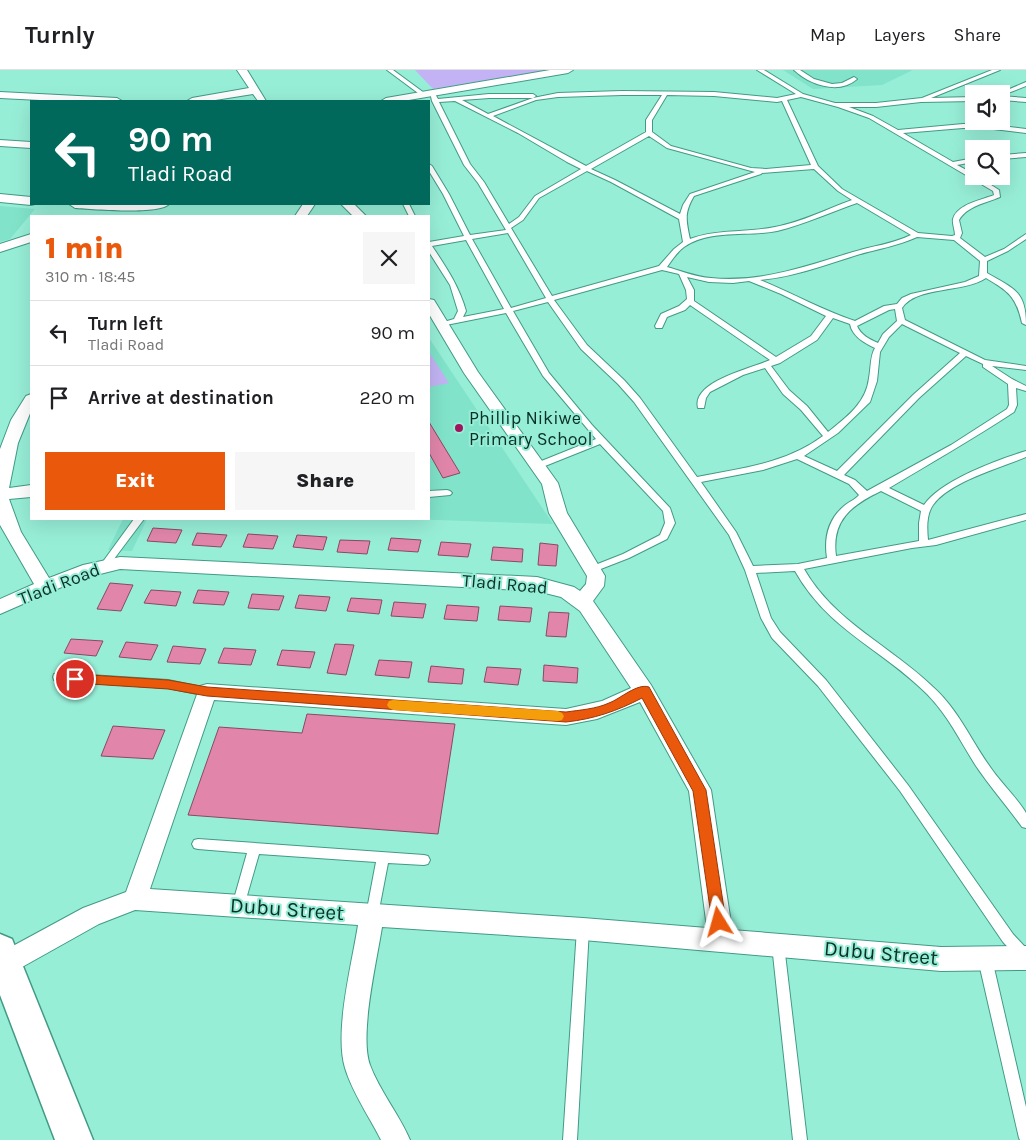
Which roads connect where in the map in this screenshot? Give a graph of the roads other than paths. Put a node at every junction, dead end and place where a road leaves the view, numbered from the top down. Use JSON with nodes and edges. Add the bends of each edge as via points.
{"nodes":[{"id":1,"x":242,"y":70,"type":"edge"},
{"id":2,"x":390,"y":70,"type":"edge"},
{"id":3,"x":568,"y":70,"type":"edge"},
{"id":4,"x":760,"y":70,"type":"edge"},
{"id":5,"x":798,"y":70,"type":"edge"},
{"id":6,"x":997,"y":70,"type":"edge"},
{"id":7,"x":854,"y":79,"type":"dead end"},
{"id":8,"x":1026,"y":84,"type":"edge"},
{"id":9,"x":256,"y":90,"type":"junction"},
{"id":10,"x":1010,"y":90,"type":"edge"},
{"id":11,"x":665,"y":93,"type":"junction"},
{"id":12,"x":0,"y":94,"type":"edge"},
{"id":13,"x":801,"y":95,"type":"junction"},
{"id":14,"x":430,"y":96,"type":"junction"},
{"id":15,"x":544,"y":96,"type":"junction"},
{"id":16,"x":784,"y":99,"type":"junction"},
{"id":17,"x":965,"y":99,"type":"edge"},
{"id":18,"x":1010,"y":99,"type":"edge"},
{"id":19,"x":100,"y":100,"type":"edge"},
{"id":20,"x":198,"y":100,"type":"edge"},
{"id":21,"x":262,"y":100,"type":"edge"},
{"id":22,"x":397,"y":100,"type":"edge"},
{"id":23,"x":457,"y":100,"type":"junction"},
{"id":24,"x":921,"y":100,"type":"junction"},
{"id":25,"x":1026,"y":100,"type":"edge"},
{"id":26,"x":839,"y":105,"type":"junction"},
{"id":27,"x":490,"y":116,"type":"junction"},
{"id":28,"x":1026,"y":131,"type":"edge"},
{"id":29,"x":896,"y":132,"type":"junction"},
{"id":30,"x":649,"y":133,"type":"junction"},
{"id":31,"x":0,"y":143,"type":"edge"},
{"id":32,"x":30,"y":145,"type":"edge"},
{"id":33,"x":1026,"y":155,"type":"edge"},
{"id":34,"x":1010,"y":156,"type":"edge"},
{"id":35,"x":965,"y":162,"type":"edge"},
{"id":36,"x":952,"y":164,"type":"junction"},
{"id":37,"x":814,"y":167,"type":"junction"},
{"id":38,"x":430,"y":168,"type":"edge"},
{"id":39,"x":586,"y":168,"type":"junction"},
{"id":40,"x":760,"y":173,"type":"dead end"},
{"id":41,"x":0,"y":198,"type":"edge"},
{"id":42,"x":30,"y":201,"type":"edge"},
{"id":43,"x":856,"y":201,"type":"junction"},
{"id":44,"x":92,"y":205,"type":"edge"},
{"id":45,"x":155,"y":205,"type":"edge"},
{"id":46,"x":348,"y":205,"type":"edge"},
{"id":47,"x":79,"y":215,"type":"edge"},
{"id":48,"x":359,"y":215,"type":"edge"},
{"id":49,"x":682,"y":218,"type":"junction"},
{"id":50,"x":509,"y":229,"type":"junction"},
{"id":51,"x":916,"y":235,"type":"junction"},
{"id":52,"x":1026,"y":236,"type":"edge"},
{"id":53,"x":955,"y":237,"type":"junction"},
{"id":54,"x":30,"y":239,"type":"edge"},
{"id":55,"x":467,"y":239,"type":"junction"},
{"id":56,"x":687,"y":243,"type":"junction"},
{"id":57,"x":430,"y":245,"type":"edge"},
{"id":58,"x":430,"y":247,"type":"edge"},
{"id":59,"x":0,"y":248,"type":"edge"},
{"id":60,"x":984,"y":260,"type":"junction"},
{"id":61,"x":662,"y":268,"type":"junction"},
{"id":62,"x":682,"y":274,"type":"junction"},
{"id":63,"x":984,"y":274,"type":"junction"},
{"id":64,"x":751,"y":280,"type":"junction"},
{"id":65,"x":550,"y":299,"type":"junction"},
{"id":66,"x":690,"y":302,"type":"junction"},
{"id":67,"x":430,"y":304,"type":"edge"},
{"id":68,"x":898,"y":306,"type":"junction"},
{"id":69,"x":510,"y":310,"type":"junction"},
{"id":70,"x":830,"y":315,"type":"junction"},
{"id":71,"x":901,"y":321,"type":"junction"},
{"id":72,"x":449,"y":322,"type":"junction"},
{"id":73,"x":854,"y":323,"type":"junction"},
{"id":74,"x":1026,"y":323,"type":"edge"},
{"id":75,"x":659,"y":326,"type":"dead end"},
{"id":76,"x":880,"y":347,"type":"junction"},
{"id":77,"x":965,"y":353,"type":"junction"},
{"id":78,"x":777,"y":360,"type":"junction"},
{"id":79,"x":982,"y":362,"type":"junction"},
{"id":80,"x":767,"y":365,"type":"junction"},
{"id":81,"x":1026,"y":368,"type":"edge"},
{"id":82,"x":1012,"y":382,"type":"junction"},
{"id":83,"x":1026,"y":389,"type":"edge"},
{"id":84,"x":30,"y":401,"type":"edge"},
{"id":85,"x":701,"y":406,"type":"dead end"},
{"id":86,"x":827,"y":436,"type":"junction"},
{"id":87,"x":601,"y":440,"type":"junction"},
{"id":88,"x":1026,"y":454,"type":"edge"},
{"id":89,"x":797,"y":456,"type":"junction"},
{"id":90,"x":2,"y":464,"type":"edge"},
{"id":91,"x":537,"y":466,"type":"junction"},
{"id":92,"x":838,"y":476,"type":"junction"},
{"id":93,"x":694,"y":481,"type":"junction"},
{"id":94,"x":882,"y":488,"type":"junction"},
{"id":95,"x":30,"y":490,"type":"edge"},
{"id":96,"x":0,"y":493,"type":"edge"},
{"id":97,"x":447,"y":493,"type":"dead end"},
{"id":98,"x":430,"y":494,"type":"edge"},
{"id":99,"x":864,"y":496,"type":"junction"},
{"id":100,"x":926,"y":509,"type":"junction"},
{"id":101,"x":1026,"y":517,"type":"edge"},
{"id":102,"x":138,"y":520,"type":"edge"},
{"id":103,"x":924,"y":544,"type":"junction"},
{"id":104,"x":832,"y":561,"type":"junction"},
{"id":105,"x":104,"y":565,"type":"junction"},
{"id":106,"x":798,"y":567,"type":"junction"},
{"id":107,"x":593,"y":569,"type":"junction"},
{"id":108,"x":750,"y":570,"type":"junction"},
{"id":109,"x":46,"y":588,"type":"junction"},
{"id":110,"x":582,"y":601,"type":"junction"},
{"id":111,"x":0,"y":607,"type":"edge"},
{"id":112,"x":58,"y":677,"type":"dead end"},
{"id":113,"x":644,"y":691,"type":"junction"},
{"id":114,"x":207,"y":692,"type":"junction"},
{"id":115,"x":1026,"y":823,"type":"edge"},
{"id":116,"x":198,"y":844,"type":"dead end"},
{"id":117,"x":254,"y":848,"type":"junction"},
{"id":118,"x":383,"y":858,"type":"junction"},
{"id":119,"x":424,"y":860,"type":"dead end"},
{"id":120,"x":135,"y":899,"type":"junction"},
{"id":121,"x":238,"y":906,"type":"junction"},
{"id":122,"x":372,"y":915,"type":"junction"},
{"id":123,"x":583,"y":929,"type":"junction"},
{"id":124,"x":721,"y":940,"type":"junction"},
{"id":125,"x":778,"y":944,"type":"junction"},
{"id":126,"x":3,"y":956,"type":"edge"},
{"id":127,"x":1026,"y":958,"type":"edge"},
{"id":128,"x":984,"y":959,"type":"junction"},
{"id":129,"x":1026,"y":1138,"type":"edge"},
{"id":130,"x":74,"y":1140,"type":"edge"},
{"id":131,"x":396,"y":1140,"type":"edge"},
{"id":132,"x":570,"y":1140,"type":"edge"},
{"id":133,"x":800,"y":1140,"type":"edge"}],
"edges":[{"from":1,"to":9,"type":"street"},
{"from":2,"to":14,"type":"lane"},
{"from":3,"to":14,"type":"street"},
{"from":4,"to":13,"type":"lane"},
{"from":5,"to":7,"type":"lane","via":[[807,77],[833,85],[843,85]]},
{"from":6,"to":24,"type":"lane"},
{"from":8,"to":10,"type":"lane"},
{"from":9,"to":20,"type":"street"},
{"from":9,"to":21,"type":"street"},
{"from":11,"to":15,"type":"lane"},
{"from":11,"to":16,"type":"lane"},
{"from":11,"to":30,"type":"lane","via":[[649,120]]},
{"from":12,"to":19,"type":"street"},
{"from":13,"to":16,"type":"lane"},
{"from":13,"to":26,"type":"lane"},
{"from":14,"to":22,"type":"street"},
{"from":14,"to":23,"type":"lane"},
{"from":14,"to":50,"type":"lane","via":[[468,165]]},
{"from":15,"to":23,"type":"lane"},
{"from":15,"to":27,"type":"lane"},
{"from":16,"to":37,"type":"lane"},
{"from":17,"to":24,"type":"lane"},
{"from":18,"to":25,"type":"lane"},
{"from":23,"to":27,"type":"lane"},
{"from":24,"to":26,"type":"lane"},
{"from":26,"to":29,"type":"lane","via":[[871,117]]},
{"from":27,"to":39,"type":"lane"},
{"from":28,"to":29,"type":"lane","via":[[963,126]]},
{"from":29,"to":36,"type":"lane"},
{"from":30,"to":37,"type":"lane","via":[[669,147],[751,170]]},
{"from":30,"to":39,"type":"lane"},
{"from":31,"to":32,"type":"street"},
{"from":33,"to":34,"type":"lane"},
{"from":35,"to":36,"type":"lane"},
{"from":36,"to":53,"type":"lane","via":[[996,190],[999,195],[960,213],[956,220],[959,233]]},
{"from":37,"to":43,"type":"lane"},
{"from":38,"to":55,"type":"lane"},
{"from":39,"to":49,"type":"lane"},
{"from":39,"to":50,"type":"lane","via":[[537,197]]},
{"from":40,"to":49,"type":"lane","via":[[693,194]]},
{"from":41,"to":42,"type":"street"},
{"from":43,"to":51,"type":"lane"},
{"from":43,"to":56,"type":"lane","via":[[777,229],[707,236]]},
{"from":44,"to":45,"type":"street"},
{"from":44,"to":47,"type":"street"},
{"from":46,"to":48,"type":"street"},
{"from":49,"to":56,"type":"lane"},
{"from":50,"to":55,"type":"lane"},
{"from":50,"to":65,"type":"lane"},
{"from":51,"to":53,"type":"lane"},
{"from":51,"to":64,"type":"lane","via":[[790,274]]},
{"from":52,"to":60,"type":"lane"},
{"from":53,"to":60,"type":"lane"},
{"from":54,"to":59,"type":"street"},
{"from":55,"to":57,"type":"lane"},
{"from":55,"to":69,"type":"lane"},
{"from":56,"to":61,"type":"lane"},
{"from":58,"to":72,"type":"lane","via":[[457,290],[462,311]]},
{"from":60,"to":63,"type":"lane"},
{"from":61,"to":62,"type":"lane"},
{"from":61,"to":65,"type":"lane"},
{"from":62,"to":64,"type":"lane","via":[[709,280]]},
{"from":62,"to":66,"type":"lane","via":[[691,294]]},
{"from":63,"to":68,"type":"lane","via":[[975,282],[926,291]]},
{"from":63,"to":74,"type":"lane","via":[[1014,293],[1022,303]]},
{"from":64,"to":70,"type":"lane"},
{"from":65,"to":69,"type":"lane"},
{"from":65,"to":93,"type":"lane","via":[[584,347],[637,400]]},
{"from":66,"to":75,"type":"lane","via":[[664,316]]},
{"from":66,"to":78,"type":"lane"},
{"from":67,"to":72,"type":"street"},
{"from":68,"to":71,"type":"lane"},
{"from":68,"to":73,"type":"lane"},
{"from":69,"to":72,"type":"lane"},
{"from":69,"to":87,"type":"lane","via":[[546,374]]},
{"from":70,"to":73,"type":"lane"},
{"from":70,"to":78,"type":"lane","via":[[814,338]]},
{"from":71,"to":76,"type":"lane"},
{"from":71,"to":77,"type":"lane"},
{"from":72,"to":91,"type":"street","via":[[471,373]]},
{"from":73,"to":76,"type":"lane","via":[[862,337]]},
{"from":76,"to":86,"type":"lane","via":[[875,355],[873,381],[867,400]]},
{"from":77,"to":79,"type":"lane"},
{"from":77,"to":92,"type":"lane","via":[[894,417]]},
{"from":78,"to":80,"type":"lane"},
{"from":79,"to":81,"type":"lane"},
{"from":79,"to":82,"type":"lane"},
{"from":80,"to":85,"type":"lane","via":[[740,373],[707,390]]},
{"from":80,"to":86,"type":"lane","via":[[786,392]]},
{"from":82,"to":83,"type":"lane"},
{"from":82,"to":94,"type":"lane","via":[[1014,405],[1011,410]]},
{"from":84,"to":90,"type":"street"},
{"from":86,"to":89,"type":"lane"},
{"from":87,"to":91,"type":"lane"},
{"from":87,"to":107,"type":"lane","via":[[664,506],[670,523],[667,533],[660,539]]},
{"from":88,"to":100,"type":"lane","via":[[948,489],[933,499]]},
{"from":89,"to":92,"type":"lane"},
{"from":89,"to":93,"type":"lane"},
{"from":90,"to":96,"type":"street"},
{"from":91,"to":107,"type":"street","via":[[551,486],[558,513]]},
{"from":92,"to":99,"type":"lane","via":[[859,487]]},
{"from":93,"to":108,"type":"lane","via":[[733,534]]},
{"from":94,"to":99,"type":"lane"},
{"from":94,"to":100,"type":"lane"},
{"from":95,"to":96,"type":"street"},
{"from":96,"to":109,"type":"street","via":[[5,517],[17,542]]},
{"from":97,"to":98,"type":"lane"},
{"from":99,"to":104,"type":"lane","via":[[844,511],[834,524],[829,547]]},
{"from":100,"to":103,"type":"lane"},
{"from":101,"to":103,"type":"lane"},
{"from":102,"to":105,"type":"lane"},
{"from":103,"to":104,"type":"lane"},
{"from":104,"to":106,"type":"lane"},
{"from":105,"to":109,"type":"street","name":"Tladi Road"},
{"from":105,"to":110,"type":"street","name":"Tladi Road","via":[[133,563],[537,584],[566,592]]},
{"from":106,"to":108,"type":"lane"},
{"from":106,"to":115,"type":"lane","via":[[803,579],[836,616],[931,690]]},
{"from":107,"to":110,"type":"street","via":[[596,576],[594,586]]},
{"from":108,"to":127,"type":"lane","via":[[766,618],[776,636],[816,676],[876,751],[1008,938]]},
{"from":109,"to":111,"type":"street","name":"Tladi Road"},
{"from":110,"to":113,"type":"street","name":"Tladi Road"},
{"from":112,"to":114,"type":"lane","via":[[168,684]]},
{"from":113,"to":114,"type":"street","via":[[612,708],[566,717]]},
{"from":113,"to":124,"type":"street","name":"Tladi Road","via":[[700,790]]},
{"from":114,"to":120,"type":"street"},
{"from":116,"to":117,"type":"lane"},
{"from":117,"to":118,"type":"lane"},
{"from":117,"to":121,"type":"lane"},
{"from":118,"to":119,"type":"lane"},
{"from":118,"to":122,"type":"lane"},
{"from":120,"to":121,"type":"street","name":"Dubu Street"},
{"from":120,"to":126,"type":"street","name":"Dubu Street"},
{"from":121,"to":122,"type":"street","name":"Dubu Street"},
{"from":122,"to":123,"type":"street","name":"Dubu Street"},
{"from":122,"to":131,"type":"street","via":[[354,1028],[354,1051],[358,1069]]},
{"from":123,"to":124,"type":"street","name":"Dubu Street"},
{"from":123,"to":132,"type":"lane"},
{"from":124,"to":125,"type":"street","name":"Dubu Street"},
{"from":125,"to":128,"type":"street","name":"Dubu Street","via":[[941,959]]},
{"from":125,"to":133,"type":"lane"},
{"from":126,"to":130,"type":"street"},
{"from":127,"to":128,"type":"street","name":"Dubu Street"},
{"from":128,"to":129,"type":"lane"}]}
